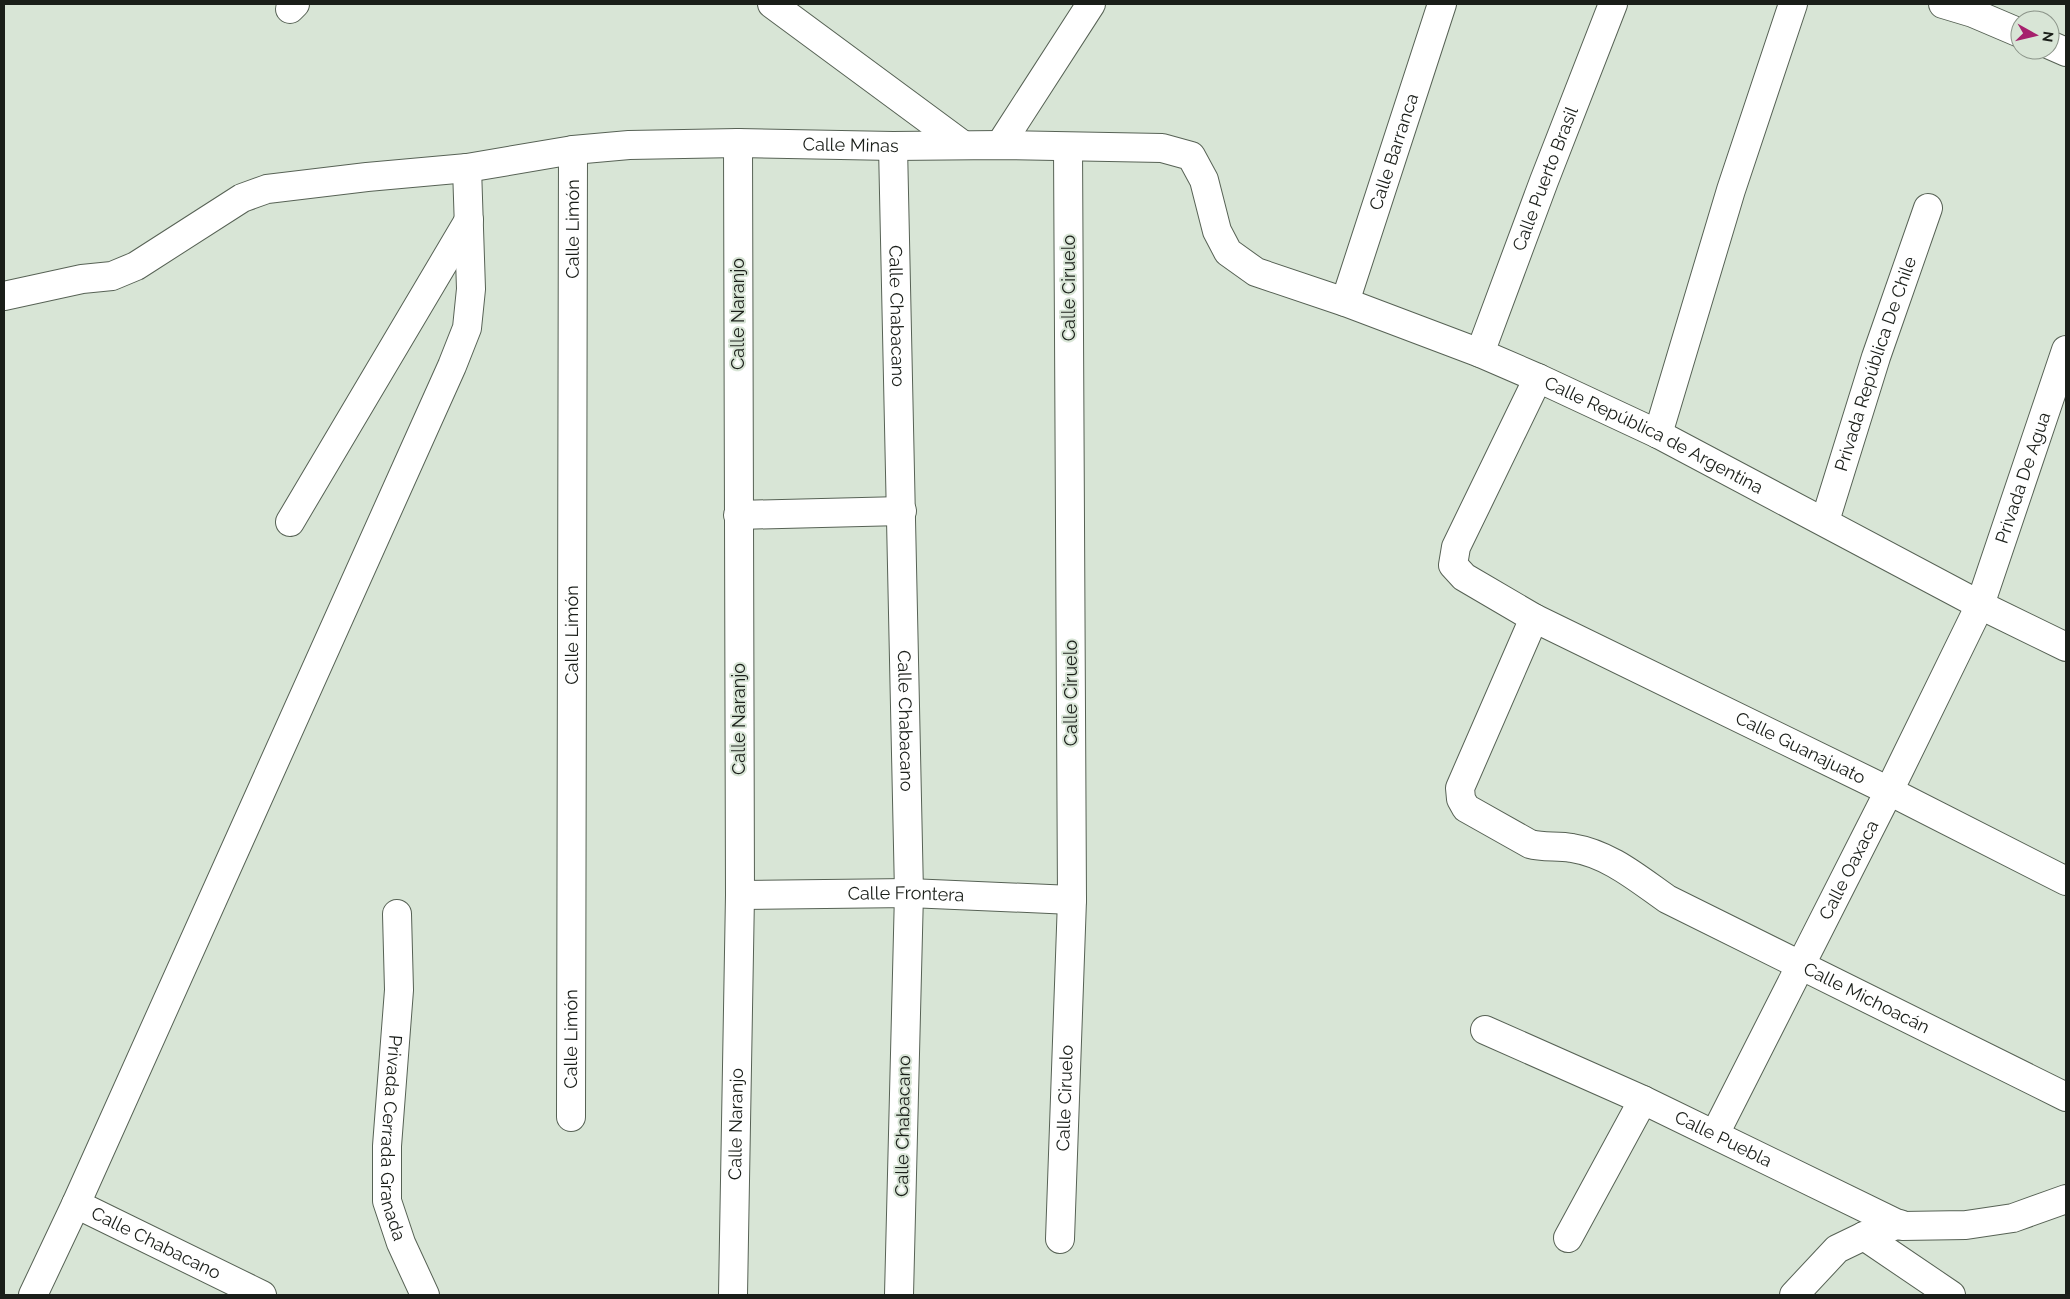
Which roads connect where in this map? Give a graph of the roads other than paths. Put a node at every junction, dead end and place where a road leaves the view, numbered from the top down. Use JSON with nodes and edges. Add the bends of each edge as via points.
{"nodes":[{"id":1,"x":772,"y":4,"type":"edge"},
{"id":2,"x":1091,"y":4,"type":"edge"},
{"id":3,"x":1442,"y":4,"type":"edge"},
{"id":4,"x":1614,"y":4,"type":"edge"},
{"id":5,"x":1793,"y":4,"type":"edge"},
{"id":6,"x":1943,"y":4,"type":"edge"},
{"id":7,"x":1975,"y":9,"type":"edge"},
{"id":8,"x":2010,"y":28,"type":"edge"},
{"id":9,"x":738,"y":143,"type":"junction"},
{"id":10,"x":963,"y":145,"type":"junction"},
{"id":11,"x":1000,"y":145,"type":"junction"},
{"id":12,"x":893,"y":146,"type":"junction"},
{"id":13,"x":1068,"y":147,"type":"junction"},
{"id":14,"x":573,"y":150,"type":"junction"},
{"id":15,"x":467,"y":168,"type":"junction"},
{"id":16,"x":1928,"y":208,"type":"dead end"},
{"id":17,"x":468,"y":220,"type":"junction"},
{"id":18,"x":1228,"y":252,"type":"joint"},
{"id":19,"x":4,"y":296,"type":"edge"},
{"id":20,"x":1345,"y":302,"type":"junction"},
{"id":21,"x":2066,"y":350,"type":"edge"},
{"id":22,"x":1480,"y":353,"type":"junction"},
{"id":23,"x":1538,"y":378,"type":"junction"},
{"id":24,"x":1658,"y":434,"type":"junction"},
{"id":25,"x":902,"y":511,"type":"junction"},
{"id":26,"x":738,"y":515,"type":"junction"},
{"id":27,"x":1825,"y":521,"type":"junction"},
{"id":28,"x":290,"y":522,"type":"dead end"},
{"id":29,"x":1980,"y":604,"type":"junction"},
{"id":30,"x":1534,"y":618,"type":"junction"},
{"id":31,"x":2066,"y":647,"type":"edge"},
{"id":32,"x":1889,"y":791,"type":"junction"},
{"id":33,"x":2066,"y":881,"type":"edge"},
{"id":34,"x":909,"y":893,"type":"junction"},
{"id":35,"x":740,"y":895,"type":"junction"},
{"id":36,"x":1072,"y":900,"type":"junction"},
{"id":37,"x":397,"y":914,"type":"dead end"},
{"id":38,"x":1800,"y":964,"type":"junction"},
{"id":39,"x":1484,"y":1030,"type":"dead end"},
{"id":40,"x":2066,"y":1097,"type":"edge"},
{"id":41,"x":1643,"y":1100,"type":"junction"},
{"id":42,"x":571,"y":1118,"type":"dead end"},
{"id":43,"x":1715,"y":1134,"type":"junction"},
{"id":44,"x":2066,"y":1199,"type":"edge"},
{"id":45,"x":76,"y":1204,"type":"junction"},
{"id":46,"x":1900,"y":1224,"type":"junction"},
{"id":47,"x":1864,"y":1236,"type":"junction"},
{"id":48,"x":1568,"y":1238,"type":"dead end"},
{"id":49,"x":1060,"y":1239,"type":"dead end"},
{"id":50,"x":33,"y":1295,"type":"edge"},
{"id":51,"x":262,"y":1295,"type":"edge"},
{"id":52,"x":425,"y":1295,"type":"edge"},
{"id":53,"x":733,"y":1295,"type":"edge"},
{"id":54,"x":899,"y":1295,"type":"edge"},
{"id":55,"x":1794,"y":1295,"type":"edge"},
{"id":56,"x":1951,"y":1295,"type":"edge"}],
"edges":[{"from":1,"to":10,"type":"street"},
{"from":2,"to":11,"type":"street"},
{"from":3,"to":20,"type":"street","name":"Calle Barranca"},
{"from":4,"to":22,"type":"street","name":"Calle Puerto Brasil"},
{"from":5,"to":24,"type":"street","via":[[1731,190]]},
{"from":6,"to":7,"type":"street"},
{"from":7,"to":8,"type":"street"},
{"from":9,"to":12,"type":"street","name":"Calle Minas"},
{"from":9,"to":14,"type":"street","name":"Calle Minas","via":[[629,145]]},
{"from":9,"to":26,"type":"street","name":"Calle Naranjo"},
{"from":10,"to":11,"type":"street","name":"Calle Minas"},
{"from":10,"to":12,"type":"street","name":"Calle Minas"},
{"from":11,"to":13,"type":"street","name":"Calle Minas"},
{"from":12,"to":25,"type":"street","name":"Calle Chabacano"},
{"from":13,"to":18,"type":"street","name":"Calle Minas","via":[[1162,148],[1191,156],[1204,180],[1217,231]]},
{"from":13,"to":36,"type":"street","name":"Calle Ciruelo"},
{"from":14,"to":15,"type":"street","name":"Calle Minas"},
{"from":14,"to":42,"type":"street","name":"Calle Limón"},
{"from":15,"to":17,"type":"street"},
{"from":15,"to":19,"type":"street","name":"Calle Minas","via":[[267,189],[242,198],[136,266],[112,276],[82,279]]},
{"from":16,"to":27,"type":"street","name":"Privada República De Chile","via":[[1876,357]]},
{"from":17,"to":28,"type":"street"},
{"from":17,"to":45,"type":"street","via":[[471,290],[467,328],[452,366]]},
{"from":18,"to":20,"type":"street","name":"Calle República de Argentina","via":[[1256,272]]},
{"from":20,"to":22,"type":"street","name":"Calle República de Argentina"},
{"from":21,"to":29,"type":"street","name":"Privada De Agua"},
{"from":22,"to":23,"type":"street","name":"Calle República de Argentina"},
{"from":23,"to":24,"type":"street","name":"Calle República de Argentina"},
{"from":23,"to":30,"type":"street","name":"Calle Guanajuato","via":[[1456,547],[1453,565],[1464,577]]},
{"from":24,"to":27,"type":"street","name":"Calle República de Argentina"},
{"from":25,"to":26,"type":"street"},
{"from":25,"to":34,"type":"street","name":"Calle Chabacano"},
{"from":26,"to":35,"type":"street","name":"Calle Naranjo"},
{"from":27,"to":29,"type":"street","name":"Calle República de Argentina"},
{"from":29,"to":31,"type":"street","name":"Calle República de Argentina"},
{"from":29,"to":32,"type":"street","name":"Calle Oaxaca"},
{"from":30,"to":32,"type":"street","name":"Calle Guanajuato"},
{"from":30,"to":38,"type":"street","name":"Calle Michoacán","via":[[1460,788],[1466,808],[1518,839],[1540,847],[1571,847],[1614,862],[1667,899]]},
{"from":32,"to":33,"type":"street","name":"Calle Guanajuato"},
{"from":32,"to":38,"type":"street","name":"Calle Oaxaca"},
{"from":34,"to":35,"type":"street","name":"Calle Frontera"},
{"from":34,"to":36,"type":"street","name":"Calle Frontera"},
{"from":34,"to":54,"type":"street","name":"Calle Chabacano"},
{"from":35,"to":53,"type":"street","name":"Calle Naranjo"},
{"from":36,"to":49,"type":"street","name":"Calle Ciruelo"},
{"from":37,"to":52,"type":"street","name":"Privada Cerrada Granada","via":[[400,990],[386,1146],[386,1201]]},
{"from":38,"to":40,"type":"street","name":"Calle Michoacán"},
{"from":38,"to":43,"type":"street","name":"Calle Oaxaca"},
{"from":39,"to":41,"type":"street","name":"Calle Puebla"},
{"from":41,"to":43,"type":"street","name":"Calle Puebla"},
{"from":41,"to":48,"type":"street"},
{"from":43,"to":46,"type":"street","name":"Calle Puebla"},
{"from":44,"to":46,"type":"street","name":"Calle Puebla","via":[[2013,1218],[1966,1225]]},
{"from":45,"to":50,"type":"street"},
{"from":45,"to":51,"type":"street","name":"Calle Chabacano"},
{"from":46,"to":47,"type":"street"},
{"from":47,"to":55,"type":"street","via":[[1837,1249]]},
{"from":47,"to":56,"type":"street"}]}
